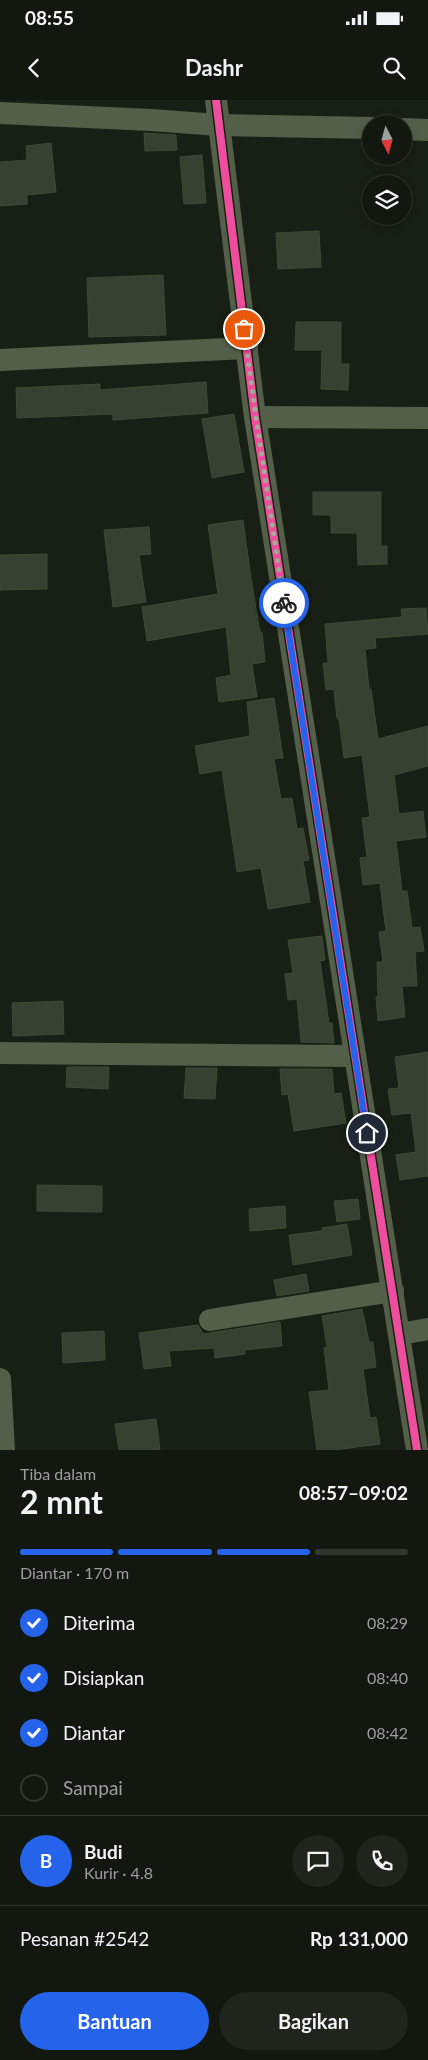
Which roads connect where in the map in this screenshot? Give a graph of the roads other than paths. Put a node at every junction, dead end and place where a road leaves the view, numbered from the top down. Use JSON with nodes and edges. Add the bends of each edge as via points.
{"nodes":[{"id":1,"x":216,"y":100,"type":"edge"},
{"id":2,"x":0,"y":112,"type":"edge"},
{"id":3,"x":219,"y":125,"type":"junction"},
{"id":4,"x":362,"y":128,"type":"edge"},
{"id":5,"x":412,"y":129,"type":"edge"},
{"id":6,"x":428,"y":130,"type":"edge"},
{"id":7,"x":247,"y":348,"type":"junction"},
{"id":8,"x":0,"y":360,"type":"edge"},
{"id":9,"x":256,"y":417,"type":"junction"},
{"id":10,"x":428,"y":418,"type":"edge"},
{"id":11,"x":0,"y":1053,"type":"edge"},
{"id":12,"x":355,"y":1056,"type":"junction"},
{"id":13,"x":393,"y":1291,"type":"junction"},
{"id":14,"x":210,"y":1320,"type":"dead end"},
{"id":15,"x":428,"y":1329,"type":"edge"},
{"id":16,"x":400,"y":1334,"type":"junction"},
{"id":17,"x":0,"y":1378,"type":"edge"},
{"id":18,"x":4,"y":1450,"type":"edge"},
{"id":19,"x":417,"y":1450,"type":"edge"}],
"edges":[{"from":1,"to":3,"type":"street"},
{"from":2,"to":3,"type":"street"},
{"from":3,"to":4,"type":"street"},
{"from":3,"to":7,"type":"street"},
{"from":5,"to":6,"type":"street"},
{"from":7,"to":8,"type":"street"},
{"from":7,"to":9,"type":"street"},
{"from":9,"to":10,"type":"street"},
{"from":9,"to":12,"type":"street"},
{"from":11,"to":12,"type":"street"},
{"from":12,"to":13,"type":"street"},
{"from":13,"to":14,"type":"street"},
{"from":13,"to":16,"type":"street"},
{"from":15,"to":16,"type":"street"},
{"from":16,"to":19,"type":"street"},
{"from":17,"to":18,"type":"street"}]}
